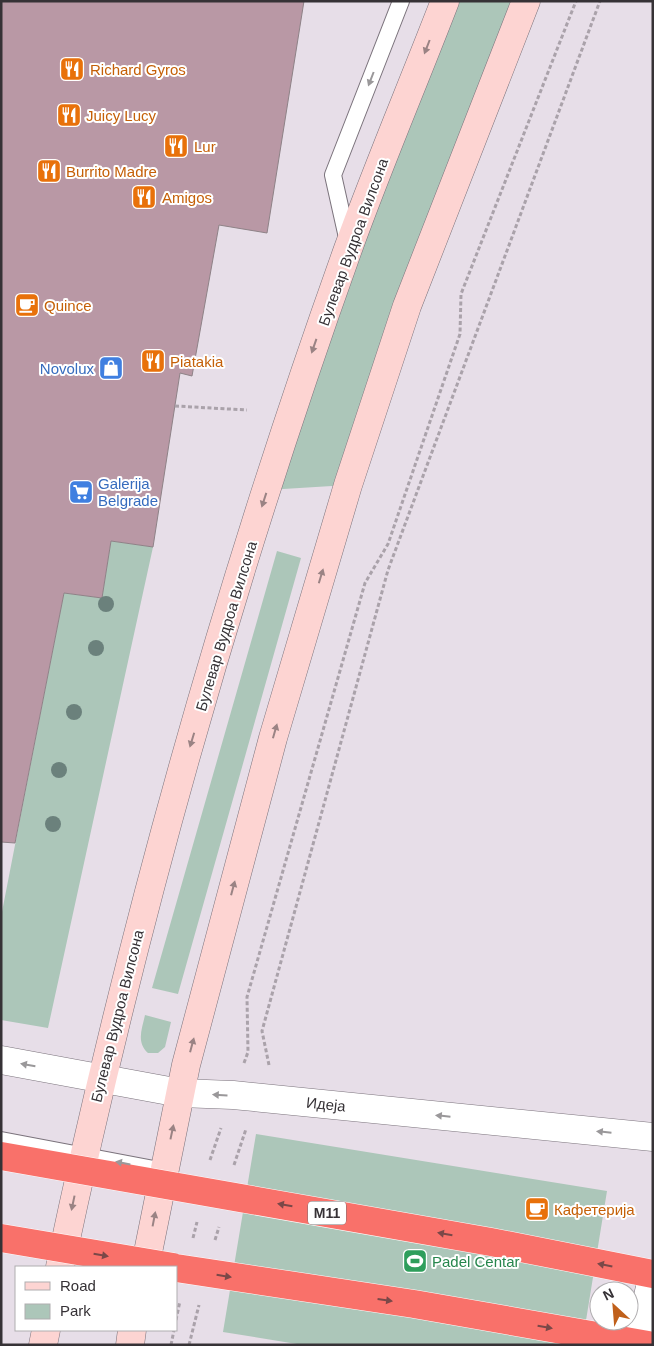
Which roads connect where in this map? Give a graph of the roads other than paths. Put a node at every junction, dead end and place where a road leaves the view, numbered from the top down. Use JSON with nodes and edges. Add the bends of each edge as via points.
{"nodes":[{"id":1,"x":401,"y":1,"type":"edge"},
{"id":2,"x":445,"y":1,"type":"edge"},
{"id":3,"x":526,"y":1,"type":"edge"},
{"id":4,"x":349,"y":246,"type":"junction"},
{"id":5,"x":1,"y":1060,"type":"edge"},
{"id":6,"x":101,"y":1079,"type":"junction"},
{"id":7,"x":180,"y":1093,"type":"junction"},
{"id":8,"x":653,"y":1137,"type":"edge"},
{"id":9,"x":1,"y":1140,"type":"edge"},
{"id":10,"x":1,"y":1156,"type":"edge"},
{"id":11,"x":83,"y":1156,"type":"junction"},
{"id":12,"x":163,"y":1171,"type":"junction"},
{"id":13,"x":1,"y":1238,"type":"edge"},
{"id":14,"x":60,"y":1266,"type":"edge"},
{"id":15,"x":131,"y":1266,"type":"edge"},
{"id":16,"x":145,"y":1266,"type":"edge"},
{"id":17,"x":653,"y":1274,"type":"edge"},
{"id":18,"x":178,"y":1276,"type":"edge"},
{"id":19,"x":46,"y":1331,"type":"edge"},
{"id":20,"x":132,"y":1331,"type":"edge"},
{"id":21,"x":43,"y":1345,"type":"edge"},
{"id":22,"x":130,"y":1345,"type":"edge"},
{"id":23,"x":637,"y":1345,"type":"edge"},
{"id":24,"x":648,"y":1345,"type":"edge"}],
"edges":[{"from":1,"to":4,"type":"lane","one_way":true,"via":[[333,175]]},
{"from":2,"to":4,"type":"main road","name":"Булевар Вудроа Вилсона","one_way":true},
{"from":7,"to":3,"type":"main road","one_way":true,"via":[[273,738],[348,485],[407,306]]},
{"from":4,"to":6,"type":"main road","name":"Булевар Вудроа Вилсона","one_way":true,"via":[[284,432],[178,785]]},
{"from":6,"to":5,"type":"street","name":"Идеја","one_way":true},
{"from":6,"to":7,"type":"street","name":"Идеја"},
{"from":6,"to":11,"type":"main road","name":"Булевар Вудроа Вилсона"},
{"from":8,"to":7,"type":"street","name":"Идеја","one_way":true},
{"from":12,"to":7,"type":"main road","one_way":true},
{"from":9,"to":11,"type":"lane"},
{"from":17,"to":10,"type":"highway","number":"M11","one_way":true,"bridge":true,"via":[[491,1242]]},
{"from":12,"to":11,"type":"lane","one_way":true},
{"from":11,"to":14,"type":"main road","name":"Булевар Вудроа Вилсона","one_way":true},
{"from":16,"to":12,"type":"main road","one_way":true},
{"from":13,"to":15,"type":"highway","one_way":true,"bridge":true},
{"from":17,"to":23,"type":"street"},
{"from":18,"to":24,"type":"highway","one_way":true,"bridge":true,"via":[[414,1304]]},
{"from":19,"to":21,"type":"main road"},
{"from":20,"to":22,"type":"main road"}]}
